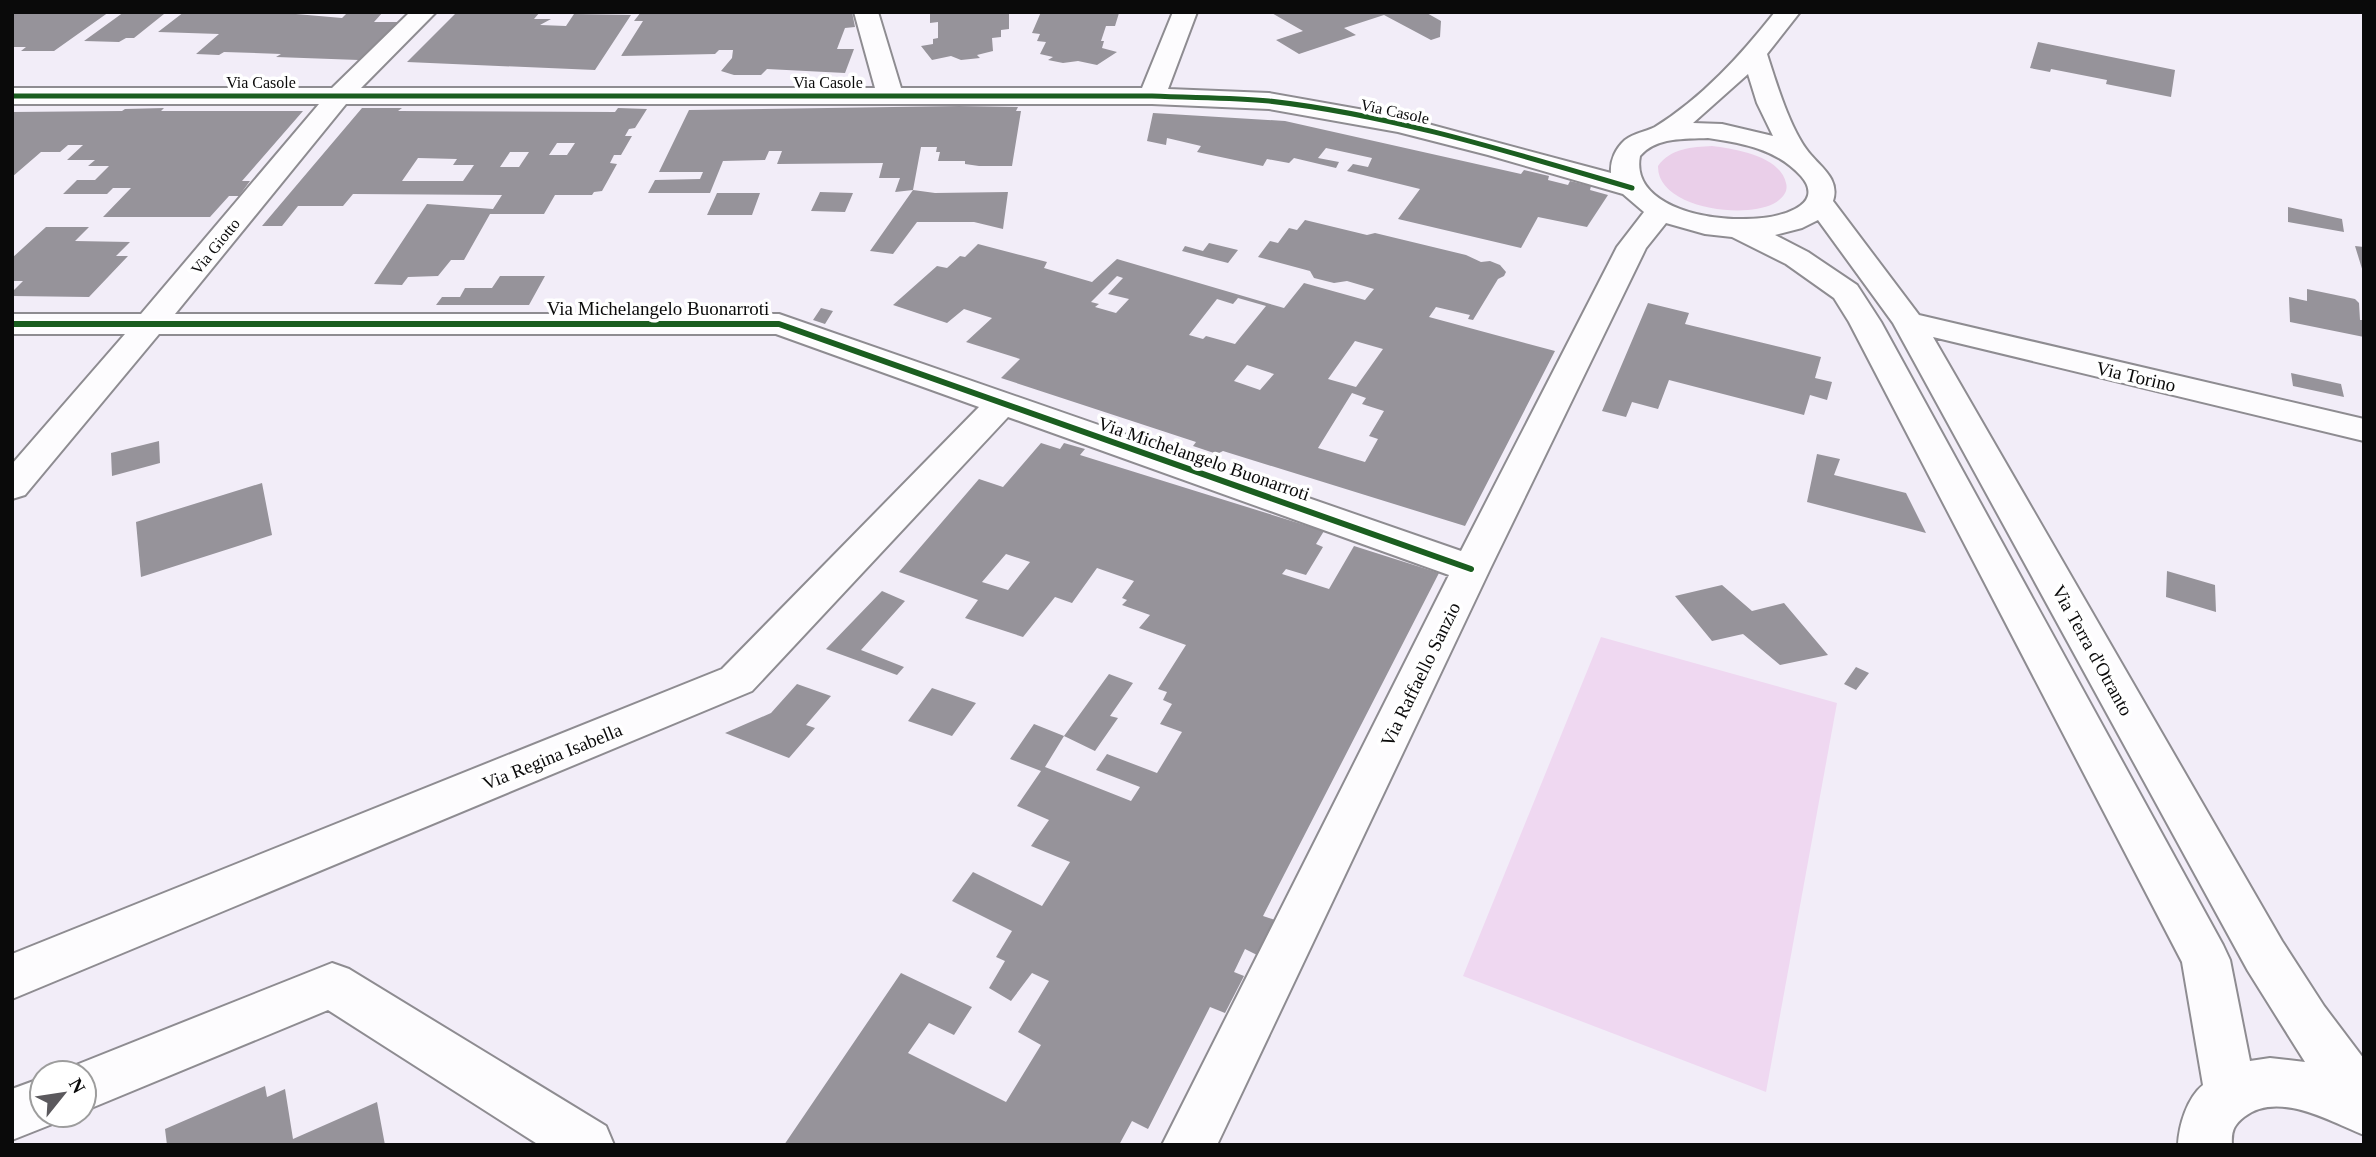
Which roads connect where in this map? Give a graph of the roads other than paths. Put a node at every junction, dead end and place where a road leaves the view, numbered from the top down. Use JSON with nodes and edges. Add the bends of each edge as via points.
{"nodes":[{"id":1,"x":424,"y":12,"type":"edge"},
{"id":2,"x":866,"y":12,"type":"edge"},
{"id":3,"x":1185,"y":12,"type":"edge"},
{"id":4,"x":1788,"y":12,"type":"edge"},
{"id":5,"x":1755,"y":54,"type":"junction"},
{"id":6,"x":12,"y":96,"type":"edge"},
{"id":7,"x":339,"y":96,"type":"junction"},
{"id":8,"x":890,"y":96,"type":"junction"},
{"id":9,"x":1152,"y":96,"type":"junction"},
{"id":10,"x":1662,"y":134,"type":"junction"},
{"id":11,"x":1498,"y":149,"type":"junction"},
{"id":12,"x":1632,"y":149,"type":"junction"},
{"id":13,"x":1798,"y":158,"type":"junction"},
{"id":14,"x":1647,"y":199,"type":"junction"},
{"id":15,"x":1819,"y":201,"type":"junction"},
{"id":16,"x":1737,"y":229,"type":"junction"},
{"id":17,"x":1908,"y":322,"type":"junction"},
{"id":18,"x":151,"y":323,"type":"junction"},
{"id":19,"x":12,"y":324,"type":"edge"},
{"id":20,"x":1002,"y":403,"type":"junction"},
{"id":21,"x":2364,"y":430,"type":"edge"},
{"id":22,"x":12,"y":487,"type":"edge"},
{"id":23,"x":1471,"y":569,"type":"junction"},
{"id":24,"x":12,"y":976,"type":"edge"},
{"id":25,"x":98,"y":1080,"type":"edge"},
{"id":26,"x":2230,"y":1093,"type":"junction"},
{"id":27,"x":2364,"y":1101,"type":"edge"},
{"id":28,"x":2364,"y":1110,"type":"edge"},
{"id":29,"x":2203,"y":1143,"type":"edge"},
{"id":30,"x":587,"y":1145,"type":"edge"},
{"id":31,"x":1189,"y":1145,"type":"edge"}],
"edges":[{"from":1,"to":7,"type":"street","name":"Via Giotto"},
{"from":2,"to":8,"type":"street"},
{"from":3,"to":9,"type":"street"},
{"from":4,"to":5,"type":"street"},
{"from":5,"to":10,"type":"street"},
{"from":5,"to":13,"type":"street","via":[[1770,103]]},
{"from":6,"to":7,"type":"street","name":"Via Casole"},
{"from":7,"to":8,"type":"street","name":"Via Casole"},
{"from":7,"to":18,"type":"street","name":"Via Giotto"},
{"from":8,"to":9,"type":"street","name":"Via Casole"},
{"from":9,"to":11,"type":"street","name":"Via Casole","via":[[1269,101],[1398,124]]},
{"from":10,"to":12,"type":"street","name":"Via Casole"},
{"from":10,"to":13,"type":"street","via":[[1733,133]]},
{"from":11,"to":12,"type":"street","name":"Via Casole","via":[[1605,154]]},
{"from":11,"to":14,"type":"street","name":"Via Casole"},
{"from":12,"to":14,"type":"street","via":[[1624,161],[1624,174]]},
{"from":13,"to":15,"type":"street","name":"Via Terra d'Otranto","via":[[1818,179]]},
{"from":14,"to":16,"type":"street","name":"Via Casole","via":[[1683,219]]},
{"from":14,"to":23,"type":"street","name":"Via Raffaello Sanzio","via":[[1632,247]]},
{"from":15,"to":16,"type":"street","via":[[1799,219]]},
{"from":15,"to":17,"type":"street","name":"Via Terra d'Otranto"},
{"from":16,"to":26,"type":"street","via":[[1797,258],[1846,292],[1866,322],[2206,960]]},
{"from":17,"to":21,"type":"street","name":"Via Torino"},
{"from":17,"to":27,"type":"street","name":"Via Terra d'Otranto","via":[[2265,956]]},
{"from":18,"to":19,"type":"street","name":"Via Michelangelo Buonarroti"},
{"from":18,"to":20,"type":"street","name":"Via Michelangelo Buonarroti","via":[[779,324]]},
{"from":18,"to":22,"type":"street","name":"Via Giotto"},
{"from":20,"to":23,"type":"street","name":"Via Michelangelo Buonarroti"},
{"from":20,"to":24,"type":"street","name":"Via Regina Isabella","via":[[737,680]]},
{"from":23,"to":31,"type":"street","name":"Via Raffaello Sanzio"},
{"from":25,"to":30,"type":"street","via":[[331,985]]},
{"from":26,"to":28,"type":"street","via":[[2260,1083],[2295,1084]]},
{"from":26,"to":29,"type":"street","via":[[2211,1112]]}]}
